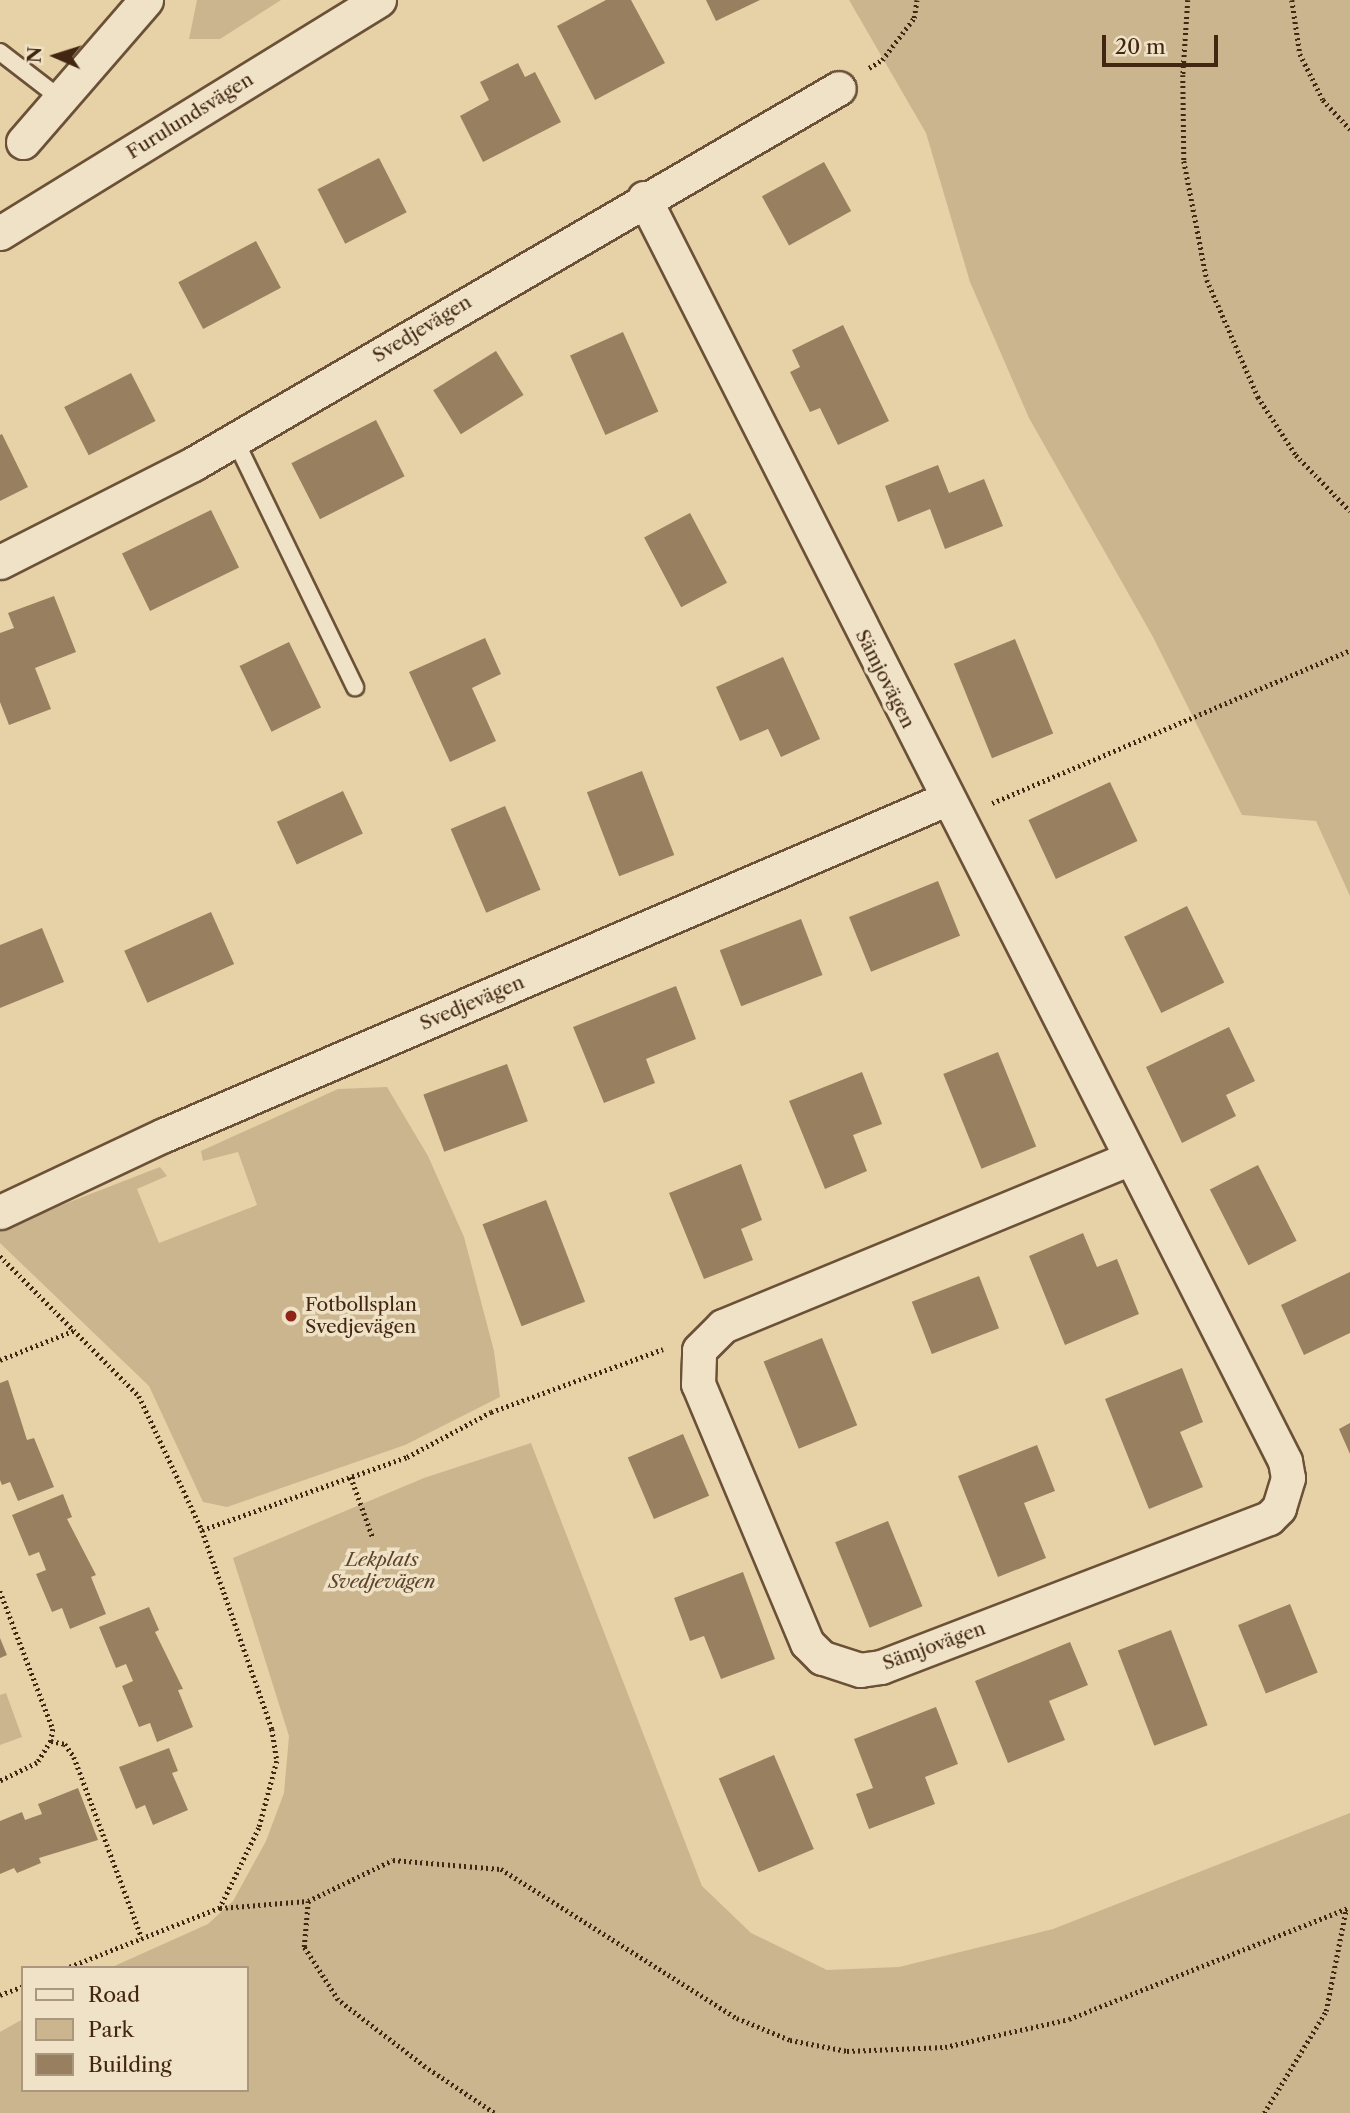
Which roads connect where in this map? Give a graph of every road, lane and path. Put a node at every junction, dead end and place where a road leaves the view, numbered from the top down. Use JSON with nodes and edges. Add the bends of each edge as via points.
{"nodes":[{"id":1,"x":146,"y":0,"type":"edge"},
{"id":2,"x":379,"y":0,"type":"edge"},
{"id":3,"x":917,"y":0,"type":"edge"},
{"id":4,"x":1188,"y":0,"type":"edge"},
{"id":5,"x":1292,"y":0,"type":"edge"},
{"id":6,"x":0,"y":52,"type":"edge"},
{"id":7,"x":839,"y":88,"type":"joint"},
{"id":8,"x":61,"y":99,"type":"junction"},
{"id":9,"x":1350,"y":129,"type":"edge"},
{"id":10,"x":23,"y":142,"type":"dead end"},
{"id":11,"x":644,"y":198,"type":"junction"},
{"id":12,"x":0,"y":233,"type":"edge"},
{"id":13,"x":234,"y":440,"type":"junction"},
{"id":14,"x":1350,"y":511,"type":"edge"},
{"id":15,"x":0,"y":562,"type":"edge"},
{"id":16,"x":1350,"y":650,"type":"edge"},
{"id":17,"x":355,"y":687,"type":"dead end"},
{"id":18,"x":951,"y":809,"type":"junction"},
{"id":19,"x":1130,"y":1158,"type":"junction"},
{"id":20,"x":0,"y":1212,"type":"edge"},
{"id":21,"x":0,"y":1256,"type":"edge"},
{"id":22,"x":74,"y":1331,"type":"junction"},
{"id":23,"x":699,"y":1350,"type":"junction"},
{"id":24,"x":0,"y":1360,"type":"edge"},
{"id":25,"x":351,"y":1477,"type":"junction"},
{"id":26,"x":202,"y":1530,"type":"junction"},
{"id":27,"x":373,"y":1538,"type":"dead end"},
{"id":28,"x":0,"y":1591,"type":"edge"},
{"id":29,"x":51,"y":1741,"type":"junction"},
{"id":30,"x":0,"y":1781,"type":"edge"},
{"id":31,"x":308,"y":1901,"type":"junction"},
{"id":32,"x":220,"y":1908,"type":"junction"},
{"id":33,"x":1348,"y":1908,"type":"edge"},
{"id":34,"x":142,"y":1938,"type":"junction"},
{"id":35,"x":73,"y":1966,"type":"edge"},
{"id":36,"x":21,"y":1987,"type":"edge"},
{"id":37,"x":0,"y":1995,"type":"edge"},
{"id":38,"x":495,"y":2113,"type":"edge"},
{"id":39,"x":1264,"y":2113,"type":"edge"}],
"edges":[{"from":1,"to":8,"type":"street"},
{"from":2,"to":12,"type":"street","name":"Furulundsvägen"},
{"from":3,"to":7,"type":"path","via":[[914,18],[882,60]]},
{"from":4,"to":14,"type":"path","via":[[1184,162],[1207,280],[1258,397],[1296,455]]},
{"from":5,"to":9,"type":"path","via":[[1300,54],[1323,100]]},
{"from":6,"to":8,"type":"lane"},
{"from":7,"to":11,"type":"street","name":"Svedjevägen"},
{"from":8,"to":10,"type":"street"},
{"from":11,"to":13,"type":"street","name":"Svedjevägen"},
{"from":11,"to":18,"type":"street","name":"Sämjovägen"},
{"from":13,"to":15,"type":"street","name":"Svedjevägen"},
{"from":13,"to":17,"type":"lane"},
{"from":16,"to":18,"type":"path"},
{"from":18,"to":19,"type":"street","name":"Sämjovägen"},
{"from":18,"to":20,"type":"street","name":"Svedjevägen","via":[[177,1130]]},
{"from":19,"to":23,"type":"street","via":[[723,1326]]},
{"from":19,"to":23,"type":"street","name":"Sämjovägen","via":[[1285,1461],[1285,1494],[1269,1518],[881,1667],[841,1667],[822,1658],[807,1643],[698,1384]]},
{"from":21,"to":22,"type":"path"},
{"from":22,"to":24,"type":"path"},
{"from":22,"to":26,"type":"path","via":[[139,1396]]},
{"from":23,"to":25,"type":"path","via":[[656,1349],[491,1412],[407,1457]]},
{"from":25,"to":26,"type":"path"},
{"from":25,"to":27,"type":"path"},
{"from":26,"to":32,"type":"path","via":[[272,1729],[277,1761],[259,1828]]},
{"from":28,"to":29,"type":"path","via":[[51,1716]]},
{"from":29,"to":30,"type":"path","via":[[37,1763]]},
{"from":29,"to":34,"type":"path","via":[[65,1744],[74,1757]]},
{"from":31,"to":32,"type":"path"},
{"from":31,"to":33,"type":"path","via":[[393,1860],[501,1870],[737,2018],[790,2040],[847,2051],[945,2047],[1069,2019]]},
{"from":31,"to":38,"type":"path","via":[[304,1947],[338,2000],[425,2067]]},
{"from":32,"to":34,"type":"path"},
{"from":33,"to":39,"type":"path","via":[[1326,2011]]},
{"from":34,"to":35,"type":"path"},
{"from":36,"to":37,"type":"path"}]}
